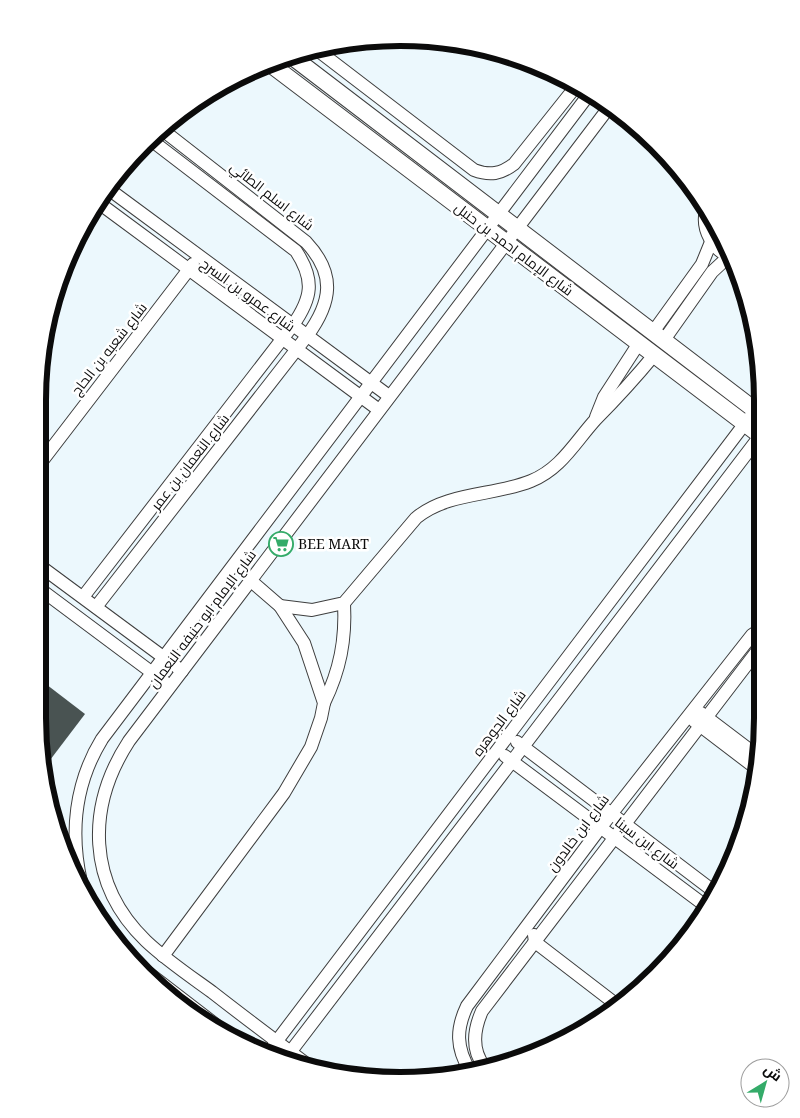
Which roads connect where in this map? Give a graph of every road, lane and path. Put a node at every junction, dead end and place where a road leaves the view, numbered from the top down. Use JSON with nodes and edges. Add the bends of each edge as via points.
{"nodes":[{"id":1,"x":323,"y":55,"type":"edge"},
{"id":2,"x":298,"y":61,"type":"edge"},
{"id":3,"x":276,"y":69,"type":"edge"},
{"id":4,"x":572,"y":92,"type":"edge"},
{"id":5,"x":585,"y":99,"type":"edge"},
{"id":6,"x":605,"y":112,"type":"edge"},
{"id":7,"x":167,"y":134,"type":"edge"},
{"id":8,"x":156,"y":144,"type":"edge"},
{"id":9,"x":114,"y":193,"type":"edge"},
{"id":10,"x":103,"y":207,"type":"edge"},
{"id":11,"x":499,"y":214,"type":"junction"},
{"id":12,"x":706,"y":223,"type":"edge"},
{"id":13,"x":517,"y":228,"type":"junction"},
{"id":14,"x":487,"y":229,"type":"junction"},
{"id":15,"x":711,"y":242,"type":"junction"},
{"id":16,"x":505,"y":243,"type":"junction"},
{"id":17,"x":719,"y":249,"type":"edge"},
{"id":18,"x":200,"y":256,"type":"junction"},
{"id":19,"x":725,"y":261,"type":"edge"},
{"id":20,"x":189,"y":270,"type":"junction"},
{"id":21,"x":293,"y":325,"type":"junction"},
{"id":22,"x":307,"y":336,"type":"junction"},
{"id":23,"x":658,"y":336,"type":"junction"},
{"id":24,"x":283,"y":339,"type":"junction"},
{"id":25,"x":640,"y":343,"type":"junction"},
{"id":26,"x":297,"y":349,"type":"junction"},
{"id":27,"x":655,"y":354,"type":"junction"},
{"id":28,"x":371,"y":382,"type":"junction"},
{"id":29,"x":361,"y":396,"type":"junction"},
{"id":30,"x":390,"y":396,"type":"junction"},
{"id":31,"x":379,"y":410,"type":"junction"},
{"id":32,"x":754,"y":410,"type":"edge"},
{"id":33,"x":754,"y":415,"type":"edge"},
{"id":34,"x":596,"y":420,"type":"junction"},
{"id":35,"x":745,"y":424,"type":"junction"},
{"id":36,"x":754,"y":431,"type":"edge"},
{"id":37,"x":754,"y":444,"type":"edge"},
{"id":38,"x":46,"y":455,"type":"edge"},
{"id":39,"x":46,"y":570,"type":"edge"},
{"id":40,"x":250,"y":580,"type":"junction"},
{"id":41,"x":46,"y":593,"type":"edge"},
{"id":42,"x":83,"y":597,"type":"junction"},
{"id":43,"x":344,"y":603,"type":"junction"},
{"id":44,"x":280,"y":606,"type":"junction"},
{"id":45,"x":96,"y":607,"type":"junction"},
{"id":46,"x":754,"y":634,"type":"edge"},
{"id":47,"x":754,"y":655,"type":"edge"},
{"id":48,"x":163,"y":656,"type":"junction"},
{"id":49,"x":182,"y":671,"type":"junction"},
{"id":50,"x":151,"y":672,"type":"junction"},
{"id":51,"x":170,"y":686,"type":"junction"},
{"id":52,"x":324,"y":703,"type":"junction"},
{"id":53,"x":691,"y":712,"type":"junction"},
{"id":54,"x":703,"y":722,"type":"junction"},
{"id":55,"x":508,"y":735,"type":"junction"},
{"id":56,"x":523,"y":747,"type":"junction"},
{"id":57,"x":498,"y":750,"type":"junction"},
{"id":58,"x":752,"y":753,"type":"edge"},
{"id":59,"x":512,"y":761,"type":"junction"},
{"id":60,"x":751,"y":764,"type":"edge"},
{"id":61,"x":612,"y":813,"type":"junction"},
{"id":62,"x":626,"y":824,"type":"junction"},
{"id":63,"x":601,"y":827,"type":"junction"},
{"id":64,"x":616,"y":837,"type":"junction"},
{"id":65,"x":76,"y":860,"type":"edge"},
{"id":66,"x":710,"y":888,"type":"edge"},
{"id":67,"x":701,"y":903,"type":"edge"},
{"id":68,"x":521,"y":933,"type":"junction"},
{"id":69,"x":535,"y":942,"type":"junction"},
{"id":70,"x":163,"y":956,"type":"junction"},
{"id":71,"x":612,"y":1001,"type":"edge"},
{"id":72,"x":276,"y":1041,"type":"junction"},
{"id":73,"x":272,"y":1047,"type":"edge"},
{"id":74,"x":285,"y":1053,"type":"edge"},
{"id":75,"x":289,"y":1054,"type":"edge"},
{"id":76,"x":482,"y":1062,"type":"edge"},
{"id":77,"x":467,"y":1065,"type":"edge"}],
"edges":[{"from":1,"to":4,"type":"street","via":[[474,170],[484,174],[500,172],[514,164]]},
{"from":2,"to":11,"type":"street","name":"شارع الإمام احمد بن حنبل"},
{"from":3,"to":14,"type":"street","name":"شارع الإمام احمد بن حنبل"},
{"from":5,"to":11,"type":"street","name":"شارع الإمام ابو حنيفه النعمان"},
{"from":6,"to":13,"type":"street","name":"شارع الإمام ابو حنيفه النعمان"},
{"from":7,"to":22,"type":"street","name":"شارع اسلم الطائي","via":[[316,252],[323,264],[328,292],[326,306]]},
{"from":8,"to":21,"type":"street","name":"شارع اسلم الطائي","via":[[296,251],[305,265],[309,281],[308,297]]},
{"from":9,"to":18,"type":"street","name":"شارع عمرو بن السرح"},
{"from":10,"to":20,"type":"street","name":"شارع عمرو بن السرح"},
{"from":11,"to":13,"type":"street","name":"شارع الإمام احمد بن حنبل"},
{"from":11,"to":14,"type":"street","name":"شارع الإمام ابو حنيفه النعمان"},
{"from":12,"to":15,"type":"street"},
{"from":13,"to":16,"type":"street","name":"شارع الإمام ابو حنيفه النعمان"},
{"from":13,"to":23,"type":"street","name":"شارع الإمام احمد بن حنبل"},
{"from":14,"to":16,"type":"street","name":"شارع الإمام احمد بن حنبل"},
{"from":14,"to":28,"type":"street","name":"شارع الإمام ابو حنيفه النعمان"},
{"from":15,"to":17,"type":"street"},
{"from":15,"to":23,"type":"street","via":[[702,264]]},
{"from":16,"to":25,"type":"street","name":"شارع الإمام احمد بن حنبل"},
{"from":16,"to":30,"type":"street","name":"شارع الإمام ابو حنيفه النعمان"},
{"from":18,"to":20,"type":"street","name":"شارع شعبه بن الحاج"},
{"from":18,"to":21,"type":"street","name":"شارع عمرو بن السرح"},
{"from":19,"to":23,"type":"street"},
{"from":20,"to":24,"type":"street","name":"شارع عمرو بن السرح"},
{"from":20,"to":38,"type":"street","name":"شارع شعبه بن الحاج"},
{"from":21,"to":22,"type":"street","name":"شارع عمرو بن السرح"},
{"from":21,"to":24,"type":"street","name":"شارع النعمان بن عمر"},
{"from":22,"to":26,"type":"street","name":"شارع النعمان بن عمر"},
{"from":22,"to":28,"type":"street","name":"شارع عمرو بن السرح"},
{"from":23,"to":32,"type":"street","name":"شارع الإمام احمد بن حنبل"},
{"from":24,"to":26,"type":"street","name":"شارع عمرو بن السرح"},
{"from":24,"to":42,"type":"street","name":"شارع النعمان بن عمر"},
{"from":25,"to":27,"type":"street","name":"شارع الإمام احمد بن حنبل"},
{"from":25,"to":34,"type":"street","via":[[604,397]]},
{"from":26,"to":29,"type":"street","name":"شارع عمرو بن السرح"},
{"from":26,"to":45,"type":"street","name":"شارع النعمان بن عمر"},
{"from":27,"to":34,"type":"street"},
{"from":27,"to":35,"type":"street","name":"شارع الإمام احمد بن حنبل"},
{"from":28,"to":29,"type":"street","name":"شارع الإمام ابو حنيفه النعمان"},
{"from":28,"to":30,"type":"street","name":"شارع عمرو بن السرح"},
{"from":29,"to":31,"type":"street","name":"شارع عمرو بن السرح"},
{"from":29,"to":48,"type":"street","name":"شارع الإمام ابو حنيفه النعمان"},
{"from":30,"to":31,"type":"street","name":"شارع الإمام ابو حنيفه النعمان"},
{"from":31,"to":40,"type":"street","name":"شارع الإمام ابو حنيفه النعمان"},
{"from":33,"to":35,"type":"street","name":"شارع الجوهره"},
{"from":34,"to":43,"type":"street","via":[[564,459],[532,481],[442,503],[424,511]]},
{"from":35,"to":36,"type":"street","name":"شارع الإمام احمد بن حنبل"},
{"from":35,"to":55,"type":"street","name":"شارع الجوهره"},
{"from":37,"to":56,"type":"street"},
{"from":39,"to":42,"type":"street"},
{"from":40,"to":44,"type":"street"},
{"from":40,"to":49,"type":"street","name":"شارع الإمام ابو حنيفه النعمان"},
{"from":41,"to":50,"type":"street"},
{"from":42,"to":45,"type":"street"},
{"from":43,"to":44,"type":"street","via":[[312,610]]},
{"from":43,"to":52,"type":"street","via":[[342,655]]},
{"from":44,"to":52,"type":"street","via":[[304,643]]},
{"from":45,"to":48,"type":"street"},
{"from":46,"to":53,"type":"street","name":"شارع ابن خالدون"},
{"from":47,"to":54,"type":"street"},
{"from":48,"to":49,"type":"street"},
{"from":48,"to":50,"type":"street","name":"شارع الإمام ابو حنيفه النعمان"},
{"from":49,"to":51,"type":"street","name":"شارع الإمام ابو حنيفه النعمان"},
{"from":50,"to":51,"type":"street"},
{"from":50,"to":65,"type":"street","name":"شارع الإمام ابو حنيفه النعمان","via":[[111,725],[88,766],[75,812]]},
{"from":51,"to":70,"type":"street","name":"شارع الإمام ابو حنيفه النعمان","via":[[116,760],[107,780],[99,819],[102,864],[112,892],[131,924]]},
{"from":52,"to":70,"type":"street","via":[[311,748],[284,793]]},
{"from":53,"to":54,"type":"street"},
{"from":53,"to":61,"type":"street","name":"شارع ابن خالدون"},
{"from":54,"to":58,"type":"street"},
{"from":54,"to":60,"type":"street"},
{"from":54,"to":62,"type":"street"},
{"from":55,"to":56,"type":"street","name":"شارع ابن سينا"},
{"from":55,"to":57,"type":"street","name":"شارع الجوهره"},
{"from":56,"to":59,"type":"street"},
{"from":56,"to":61,"type":"street","name":"شارع ابن سينا"},
{"from":57,"to":59,"type":"street","name":"شارع ابن سينا"},
{"from":57,"to":72,"type":"street","name":"شارع الجوهره"},
{"from":59,"to":63,"type":"street","name":"شارع ابن سينا"},
{"from":59,"to":75,"type":"street"},
{"from":61,"to":62,"type":"street","name":"شارع ابن سينا"},
{"from":61,"to":63,"type":"street","name":"شارع ابن خالدون"},
{"from":62,"to":64,"type":"street"},
{"from":62,"to":66,"type":"street","name":"شارع ابن سينا"},
{"from":63,"to":64,"type":"street","name":"شارع ابن سينا"},
{"from":63,"to":68,"type":"street","name":"شارع ابن خالدون"},
{"from":64,"to":67,"type":"street","name":"شارع ابن سينا"},
{"from":64,"to":69,"type":"street"},
{"from":68,"to":69,"type":"street","via":[[531,932]]},
{"from":68,"to":77,"type":"street","name":"شارع ابن خالدون","via":[[461,1018],[459,1046]]},
{"from":69,"to":71,"type":"street"},
{"from":69,"to":76,"type":"street","via":[[476,1023],[476,1050]]},
{"from":70,"to":72,"type":"street","name":"شارع الإمام ابو حنيفه النعمان"},
{"from":72,"to":73,"type":"street","name":"شارع الجوهره"},
{"from":72,"to":74,"type":"street","name":"شارع الإمام ابو حنيفه النعمان"}]}
